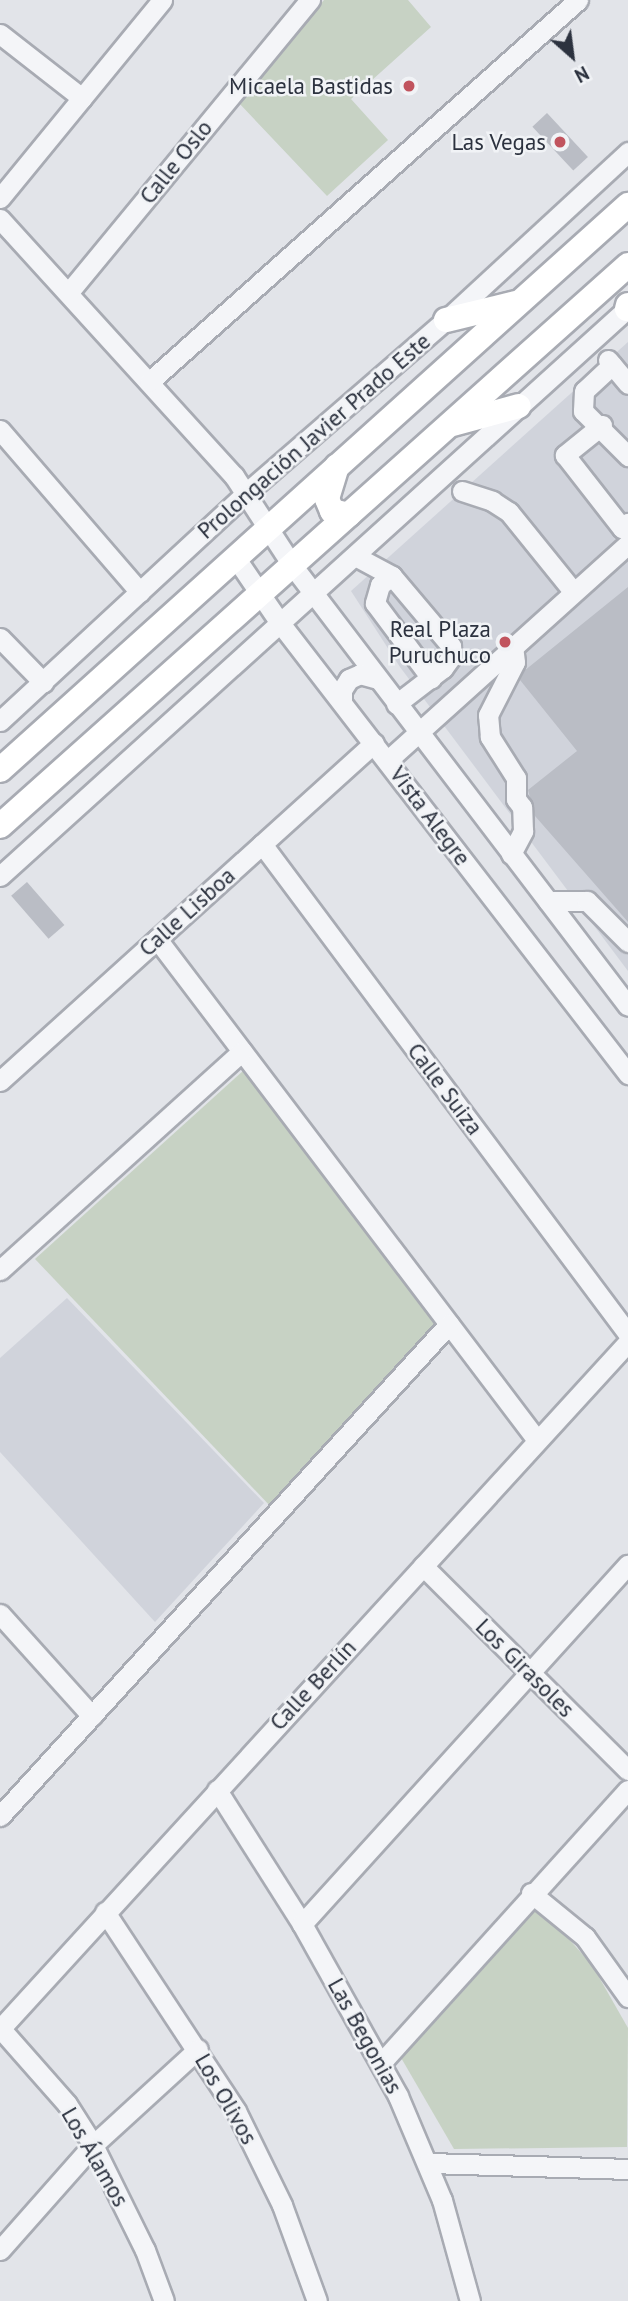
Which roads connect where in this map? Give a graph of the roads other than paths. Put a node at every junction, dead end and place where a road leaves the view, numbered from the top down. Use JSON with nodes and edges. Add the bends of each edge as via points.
{"nodes":[{"id":1,"x":162,"y":0,"type":"edge"},
{"id":2,"x":310,"y":0,"type":"edge"},
{"id":3,"x":578,"y":0,"type":"edge"},
{"id":4,"x":0,"y":34,"type":"edge"},
{"id":5,"x":82,"y":99,"type":"junction"},
{"id":6,"x":628,"y":152,"type":"edge"},
{"id":7,"x":0,"y":198,"type":"edge"},
{"id":8,"x":628,"y":205,"type":"edge"},
{"id":9,"x":0,"y":219,"type":"edge"},
{"id":10,"x":628,"y":265,"type":"edge"},
{"id":11,"x":69,"y":292,"type":"junction"},
{"id":12,"x":520,"y":302,"type":"junction"},
{"id":13,"x":628,"y":308,"type":"edge"},
{"id":14,"x":446,"y":320,"type":"junction"},
{"id":15,"x":150,"y":381,"type":"junction"},
{"id":16,"x":628,"y":384,"type":"edge"},
{"id":17,"x":519,"y":406,"type":"junction"},
{"id":18,"x":449,"y":425,"type":"junction"},
{"id":19,"x":602,"y":425,"type":"junction"},
{"id":20,"x":0,"y":430,"type":"edge"},
{"id":21,"x":628,"y":456,"type":"edge"},
{"id":22,"x":338,"y":463,"type":"junction"},
{"id":23,"x":462,"y":491,"type":"dead end"},
{"id":24,"x":246,"y":493,"type":"junction"},
{"id":25,"x":349,"y":515,"type":"junction"},
{"id":26,"x":628,"y":523,"type":"edge"},
{"id":27,"x":267,"y":527,"type":"junction"},
{"id":28,"x":628,"y":544,"type":"edge"},
{"id":29,"x":235,"y":556,"type":"junction"},
{"id":30,"x":355,"y":556,"type":"junction"},
{"id":31,"x":292,"y":565,"type":"junction"},
{"id":32,"x":392,"y":576,"type":"junction"},
{"id":33,"x":572,"y":590,"type":"junction"},
{"id":34,"x":140,"y":592,"type":"junction"},
{"id":35,"x":314,"y":593,"type":"junction"},
{"id":36,"x":260,"y":594,"type":"junction"},
{"id":37,"x":280,"y":623,"type":"junction"},
{"id":38,"x":0,"y":638,"type":"edge"},
{"id":39,"x":513,"y":645,"type":"junction"},
{"id":40,"x":431,"y":678,"type":"junction"},
{"id":41,"x":377,"y":679,"type":"junction"},
{"id":42,"x":43,"y":682,"type":"junction"},
{"id":43,"x":342,"y":702,"type":"junction"},
{"id":44,"x":396,"y":704,"type":"junction"},
{"id":45,"x":0,"y":721,"type":"edge"},
{"id":46,"x":419,"y":734,"type":"junction"},
{"id":47,"x":374,"y":743,"type":"junction"},
{"id":48,"x":388,"y":760,"type":"junction"},
{"id":49,"x":0,"y":770,"type":"edge"},
{"id":50,"x":0,"y":825,"type":"edge"},
{"id":51,"x":262,"y":844,"type":"junction"},
{"id":52,"x":511,"y":854,"type":"junction"},
{"id":53,"x":0,"y":876,"type":"edge"},
{"id":54,"x":548,"y":901,"type":"junction"},
{"id":55,"x":157,"y":939,"type":"junction"},
{"id":56,"x":628,"y":943,"type":"edge"},
{"id":57,"x":628,"y":1006,"type":"edge"},
{"id":58,"x":242,"y":1051,"type":"junction"},
{"id":59,"x":628,"y":1074,"type":"edge"},
{"id":60,"x":0,"y":1081,"type":"edge"},
{"id":61,"x":0,"y":1270,"type":"edge"},
{"id":62,"x":449,"y":1324,"type":"junction"},
{"id":63,"x":628,"y":1334,"type":"edge"},
{"id":64,"x":628,"y":1342,"type":"edge"},
{"id":65,"x":537,"y":1440,"type":"junction"},
{"id":66,"x":628,"y":1565,"type":"edge"},
{"id":67,"x":423,"y":1566,"type":"junction"},
{"id":68,"x":0,"y":1614,"type":"edge"},
{"id":69,"x":530,"y":1672,"type":"junction"},
{"id":70,"x":92,"y":1716,"type":"junction"},
{"id":71,"x":628,"y":1770,"type":"edge"},
{"id":72,"x":217,"y":1790,"type":"junction"},
{"id":73,"x":628,"y":1790,"type":"edge"},
{"id":74,"x":0,"y":1816,"type":"edge"},
{"id":75,"x":531,"y":1893,"type":"junction"},
{"id":76,"x":105,"y":1913,"type":"junction"},
{"id":77,"x":302,"y":1924,"type":"junction"},
{"id":78,"x":628,"y":1997,"type":"edge"},
{"id":79,"x":0,"y":2028,"type":"edge"},
{"id":80,"x":198,"y":2049,"type":"junction"},
{"id":81,"x":382,"y":2063,"type":"junction"},
{"id":82,"x":93,"y":2144,"type":"junction"},
{"id":83,"x":428,"y":2163,"type":"junction"},
{"id":84,"x":628,"y":2169,"type":"edge"},
{"id":85,"x":0,"y":2250,"type":"edge"},
{"id":86,"x":159,"y":2298,"type":"edge"},
{"id":87,"x":317,"y":2301,"type":"edge"},
{"id":88,"x":470,"y":2301,"type":"edge"}],
"edges":[{"from":1,"to":5,"type":"street"},
{"from":2,"to":11,"type":"street","name":"Calle Oslo"},
{"from":3,"to":15,"type":"street"},
{"from":4,"to":5,"type":"street"},
{"from":5,"to":7,"type":"street"},
{"from":6,"to":14,"type":"street","name":"Prolongación Javier Prado Este"},
{"from":8,"to":12,"type":"main road","name":"Prolongación Javier Prado Este"},
{"from":9,"to":11,"type":"street","name":"Vista Alegre"},
{"from":10,"to":18,"type":"main road"},
{"from":11,"to":15,"type":"street","name":"Vista Alegre"},
{"from":12,"to":14,"type":"main road"},
{"from":12,"to":22,"type":"main road","name":"Prolongación Javier Prado Este"},
{"from":13,"to":17,"type":"street"},
{"from":14,"to":24,"type":"street","name":"Prolongación Javier Prado Este"},
{"from":15,"to":24,"type":"street","name":"Vista Alegre"},
{"from":16,"to":19,"type":"street","via":[[610,363],[583,391],[583,411]]},
{"from":17,"to":18,"type":"main road"},
{"from":17,"to":30,"type":"street"},
{"from":18,"to":25,"type":"main road"},
{"from":19,"to":21,"type":"street"},
{"from":19,"to":26,"type":"street","via":[[565,455],[622,528]]},
{"from":20,"to":34,"type":"street"},
{"from":22,"to":25,"type":"main road","via":[[327,499],[332,510]]},
{"from":22,"to":27,"type":"main road","name":"Prolongación Javier Prado Este"},
{"from":23,"to":33,"type":"street","via":[[509,512]]},
{"from":24,"to":27,"type":"street","name":"Vista Alegre"},
{"from":24,"to":34,"type":"street","name":"Prolongación Javier Prado Este"},
{"from":25,"to":31,"type":"main road"},
{"from":27,"to":29,"type":"main road","name":"Prolongación Javier Prado Este"},
{"from":27,"to":31,"type":"street","name":"Vista Alegre"},
{"from":28,"to":33,"type":"street"},
{"from":29,"to":36,"type":"street","name":"Vista Alegre"},
{"from":29,"to":49,"type":"main road","name":"Prolongación Javier Prado Este"},
{"from":30,"to":32,"type":"street"},
{"from":30,"to":35,"type":"street"},
{"from":31,"to":35,"type":"street","name":"Vista Alegre"},
{"from":31,"to":36,"type":"main road"},
{"from":32,"to":40,"type":"street","via":[[380,585],[375,603]]},
{"from":32,"to":40,"type":"street","via":[[451,646],[451,657]]},
{"from":33,"to":39,"type":"street"},
{"from":34,"to":42,"type":"street","name":"Prolongación Javier Prado Este"},
{"from":35,"to":37,"type":"street"},
{"from":35,"to":41,"type":"street","name":"Vista Alegre"},
{"from":36,"to":37,"type":"street","name":"Vista Alegre"},
{"from":36,"to":50,"type":"main road"},
{"from":37,"to":43,"type":"street","name":"Vista Alegre"},
{"from":37,"to":53,"type":"street"},
{"from":38,"to":42,"type":"street"},
{"from":39,"to":46,"type":"street"},
{"from":39,"to":52,"type":"street","via":[[515,662],[488,715],[490,737],[516,778],[516,799],[522,807],[523,831]]},
{"from":40,"to":44,"type":"street"},
{"from":41,"to":43,"type":"street","via":[[360,674],[349,679]]},
{"from":41,"to":44,"type":"street","name":"Vista Alegre"},
{"from":42,"to":45,"type":"street","name":"Prolongación Javier Prado Este"},
{"from":43,"to":47,"type":"street","name":"Vista Alegre"},
{"from":44,"to":46,"type":"street","name":"Vista Alegre"},
{"from":46,"to":48,"type":"street"},
{"from":46,"to":52,"type":"street","name":"Vista Alegre"},
{"from":47,"to":48,"type":"street","name":"Vista Alegre"},
{"from":47,"to":51,"type":"street","name":"Calle Lisboa"},
{"from":48,"to":59,"type":"street","name":"Vista Alegre"},
{"from":51,"to":55,"type":"street","name":"Calle Lisboa"},
{"from":51,"to":63,"type":"street","name":"Calle Suiza"},
{"from":52,"to":54,"type":"street","name":"Vista Alegre"},
{"from":54,"to":56,"type":"street","via":[[587,901]]},
{"from":54,"to":57,"type":"street","name":"Vista Alegre"},
{"from":55,"to":58,"type":"street"},
{"from":55,"to":60,"type":"street","name":"Calle Lisboa"},
{"from":58,"to":61,"type":"street"},
{"from":58,"to":62,"type":"street"},
{"from":62,"to":65,"type":"street"},
{"from":62,"to":70,"type":"street"},
{"from":64,"to":65,"type":"street","name":"Calle Berlín"},
{"from":65,"to":67,"type":"street","name":"Calle Berlín"},
{"from":66,"to":69,"type":"street"},
{"from":67,"to":69,"type":"street","name":"Los Girasoles"},
{"from":67,"to":72,"type":"street","name":"Calle Berlín"},
{"from":68,"to":70,"type":"street"},
{"from":69,"to":71,"type":"street","name":"Los Girasoles"},
{"from":69,"to":77,"type":"street"},
{"from":70,"to":74,"type":"street"},
{"from":72,"to":76,"type":"street","name":"Calle Berlín"},
{"from":72,"to":77,"type":"street","name":"Las Begonias"},
{"from":73,"to":75,"type":"street"},
{"from":75,"to":78,"type":"street","via":[[585,1937]]},
{"from":75,"to":81,"type":"street"},
{"from":76,"to":79,"type":"street","name":"Calle Berlín"},
{"from":76,"to":80,"type":"street","name":"Los Olivos"},
{"from":77,"to":81,"type":"street","name":"Las Begonias"},
{"from":79,"to":82,"type":"street","name":"Los Álamos","via":[[67,2104]]},
{"from":80,"to":82,"type":"street"},
{"from":80,"to":87,"type":"street","name":"Los Olivos","via":[[282,2204]]},
{"from":81,"to":83,"type":"street","name":"Las Begonias"},
{"from":82,"to":85,"type":"street"},
{"from":82,"to":86,"type":"street","name":"Los Álamos"},
{"from":83,"to":84,"type":"street"},
{"from":83,"to":88,"type":"street","name":"Las Begonias"}]}
